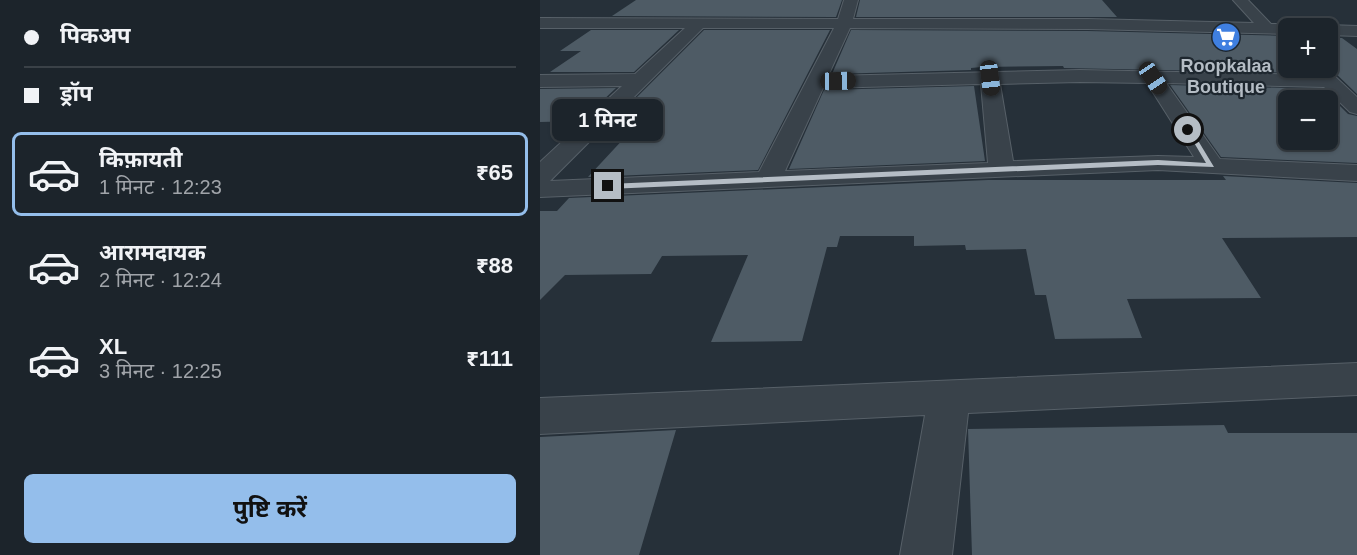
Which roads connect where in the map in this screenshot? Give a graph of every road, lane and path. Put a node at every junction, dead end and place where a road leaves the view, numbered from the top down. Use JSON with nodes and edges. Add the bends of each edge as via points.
{"nodes":[{"id":1,"x":851,"y":0,"type":"edge"},
{"id":2,"x":1240,"y":0,"type":"edge"},
{"id":3,"x":540,"y":23,"type":"edge"},
{"id":4,"x":698,"y":24,"type":"junction"},
{"id":5,"x":844,"y":24,"type":"junction"},
{"id":6,"x":1278,"y":29,"type":"edge"},
{"id":7,"x":1338,"y":30,"type":"edge"},
{"id":8,"x":1278,"y":31,"type":"edge"},
{"id":9,"x":1357,"y":31,"type":"edge"},
{"id":10,"x":1278,"y":75,"type":"edge"},
{"id":11,"x":990,"y":78,"type":"junction"},
{"id":12,"x":1153,"y":78,"type":"junction"},
{"id":13,"x":1326,"y":78,"type":"edge"},
{"id":14,"x":639,"y":80,"type":"junction"},
{"id":15,"x":540,"y":81,"type":"edge"},
{"id":16,"x":816,"y":82,"type":"junction"},
{"id":17,"x":1357,"y":108,"type":"edge"},
{"id":18,"x":1212,"y":165,"type":"junction"},
{"id":19,"x":1001,"y":169,"type":"junction"},
{"id":20,"x":1357,"y":173,"type":"edge"},
{"id":21,"x":540,"y":176,"type":"edge"},
{"id":22,"x":768,"y":180,"type":"junction"},
{"id":23,"x":540,"y":189,"type":"edge"},
{"id":24,"x":1357,"y":379,"type":"edge"},
{"id":25,"x":949,"y":396,"type":"junction"},
{"id":26,"x":540,"y":416,"type":"edge"},
{"id":27,"x":926,"y":555,"type":"edge"}],
"edges":[{"from":1,"to":5,"type":"street"},
{"from":2,"to":6,"type":"street"},
{"from":3,"to":4,"type":"street"},
{"from":4,"to":5,"type":"street"},
{"from":4,"to":14,"type":"street"},
{"from":5,"to":8,"type":"street","via":[[1088,24]]},
{"from":5,"to":16,"type":"street"},
{"from":7,"to":9,"type":"street"},
{"from":10,"to":12,"type":"street"},
{"from":11,"to":12,"type":"street"},
{"from":11,"to":16,"type":"street"},
{"from":11,"to":19,"type":"street"},
{"from":12,"to":18,"type":"street"},
{"from":13,"to":17,"type":"street"},
{"from":14,"to":15,"type":"street"},
{"from":14,"to":21,"type":"street"},
{"from":16,"to":22,"type":"street"},
{"from":18,"to":19,"type":"street","via":[[1158,163]]},
{"from":18,"to":20,"type":"street"},
{"from":19,"to":22,"type":"street"},
{"from":22,"to":23,"type":"street"},
{"from":24,"to":25,"type":"street"},
{"from":25,"to":26,"type":"street"},
{"from":25,"to":27,"type":"street"}]}
